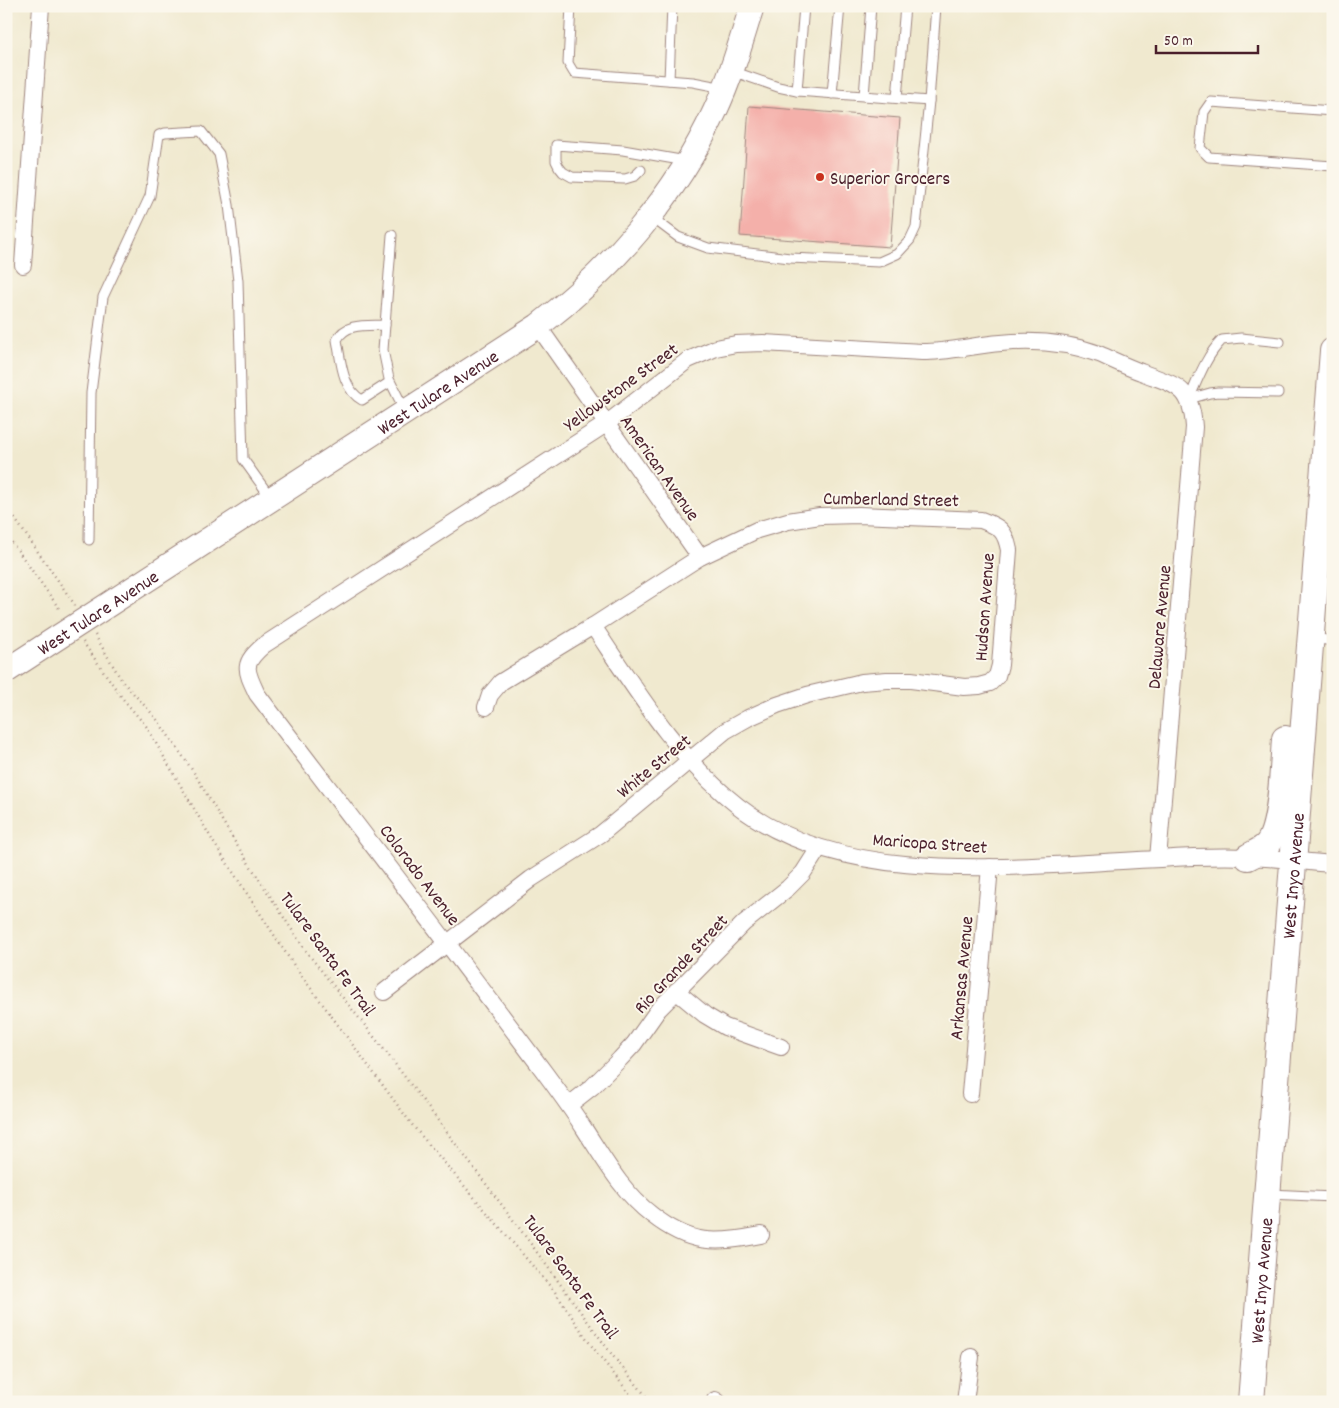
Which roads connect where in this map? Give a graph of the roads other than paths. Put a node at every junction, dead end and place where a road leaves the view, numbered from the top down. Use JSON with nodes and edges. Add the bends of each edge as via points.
{"nodes":[{"id":1,"x":41,"y":6,"type":"edge"},
{"id":2,"x":571,"y":6,"type":"edge"},
{"id":3,"x":672,"y":6,"type":"edge"},
{"id":4,"x":752,"y":6,"type":"edge"},
{"id":5,"x":804,"y":6,"type":"edge"},
{"id":6,"x":840,"y":6,"type":"edge"},
{"id":7,"x":871,"y":6,"type":"edge"},
{"id":8,"x":905,"y":6,"type":"edge"},
{"id":9,"x":936,"y":6,"type":"edge"},
{"id":10,"x":728,"y":79,"type":"junction"},
{"id":11,"x":669,"y":80,"type":"junction"},
{"id":12,"x":797,"y":91,"type":"junction"},
{"id":13,"x":832,"y":94,"type":"junction"},
{"id":14,"x":864,"y":96,"type":"junction"},
{"id":15,"x":897,"y":98,"type":"junction"},
{"id":16,"x":929,"y":101,"type":"junction"},
{"id":17,"x":1333,"y":111,"type":"edge"},
{"id":18,"x":688,"y":162,"type":"junction"},
{"id":19,"x":1333,"y":166,"type":"edge"},
{"id":20,"x":641,"y":170,"type":"dead end"},
{"id":21,"x":650,"y":216,"type":"junction"},
{"id":22,"x":392,"y":235,"type":"dead end"},
{"id":23,"x":23,"y":265,"type":"dead end"},
{"id":24,"x":385,"y":325,"type":"junction"},
{"id":25,"x":538,"y":326,"type":"junction"},
{"id":26,"x":1280,"y":342,"type":"dead end"},
{"id":27,"x":1333,"y":351,"type":"edge"},
{"id":28,"x":390,"y":382,"type":"junction"},
{"id":29,"x":1278,"y":393,"type":"dead end"},
{"id":30,"x":1189,"y":399,"type":"junction"},
{"id":31,"x":405,"y":412,"type":"junction"},
{"id":32,"x":606,"y":424,"type":"junction"},
{"id":33,"x":1329,"y":442,"type":"edge"},
{"id":34,"x":271,"y":498,"type":"junction"},
{"id":35,"x":1003,"y":532,"type":"joint"},
{"id":36,"x":89,"y":540,"type":"dead end"},
{"id":37,"x":700,"y":557,"type":"junction"},
{"id":38,"x":593,"y":626,"type":"junction"},
{"id":39,"x":1322,"y":639,"type":"edge"},
{"id":40,"x":1309,"y":665,"type":"junction"},
{"id":41,"x":247,"y":666,"type":"joint"},
{"id":42,"x":6,"y":671,"type":"edge"},
{"id":43,"x":990,"y":683,"type":"joint"},
{"id":44,"x":486,"y":707,"type":"dead end"},
{"id":45,"x":690,"y":761,"type":"junction"},
{"id":46,"x":819,"y":848,"type":"junction"},
{"id":47,"x":1248,"y":857,"type":"junction"},
{"id":48,"x":1158,"y":859,"type":"junction"},
{"id":49,"x":1293,"y":861,"type":"junction"},
{"id":50,"x":1333,"y":864,"type":"edge"},
{"id":51,"x":990,"y":867,"type":"junction"},
{"id":52,"x":448,"y":943,"type":"junction"},
{"id":53,"x":676,"y":991,"type":"junction"},
{"id":54,"x":384,"y":992,"type":"dead end"},
{"id":55,"x":780,"y":1047,"type":"dead end"},
{"id":56,"x":970,"y":1094,"type":"dead end"},
{"id":57,"x":569,"y":1105,"type":"junction"},
{"id":58,"x":1268,"y":1194,"type":"junction"},
{"id":59,"x":1333,"y":1198,"type":"edge"},
{"id":60,"x":761,"y":1235,"type":"dead end"},
{"id":61,"x":970,"y":1357,"type":"dead end"},
{"id":62,"x":966,"y":1402,"type":"edge"},
{"id":63,"x":1252,"y":1402,"type":"edge"}],
"edges":[{"from":1,"to":23,"type":"street"},
{"from":2,"to":11,"type":"lane","via":[[568,63],[574,73]]},
{"from":3,"to":11,"type":"lane"},
{"from":4,"to":10,"type":"main road","name":"West Tulare Avenue"},
{"from":5,"to":12,"type":"lane"},
{"from":6,"to":13,"type":"lane"},
{"from":7,"to":14,"type":"lane"},
{"from":8,"to":15,"type":"lane"},
{"from":9,"to":16,"type":"lane"},
{"from":10,"to":11,"type":"lane"},
{"from":10,"to":12,"type":"lane"},
{"from":10,"to":18,"type":"main road","name":"West Tulare Avenue"},
{"from":12,"to":13,"type":"lane"},
{"from":13,"to":14,"type":"lane"},
{"from":14,"to":15,"type":"lane"},
{"from":15,"to":16,"type":"lane"},
{"from":16,"to":21,"type":"lane","via":[[916,227],[910,240],[897,254],[879,262],[790,258],[708,248],[678,237]]},
{"from":17,"to":19,"type":"lane","via":[[1211,102],[1204,112],[1200,148],[1209,157]]},
{"from":18,"to":20,"type":"lane","via":[[623,150],[556,145],[556,161],[563,172],[572,177],[624,179]]},
{"from":18,"to":21,"type":"main road","name":"West Tulare Avenue"},
{"from":21,"to":25,"type":"main road","name":"West Tulare Avenue","via":[[595,278]]},
{"from":22,"to":24,"type":"lane"},
{"from":24,"to":28,"type":"lane","via":[[383,350]]},
{"from":24,"to":28,"type":"lane","via":[[349,327],[337,340],[344,374],[353,395],[362,400]]},
{"from":25,"to":31,"type":"main road","name":"West Tulare Avenue"},
{"from":25,"to":32,"type":"street","name":"American Avenue"},
{"from":26,"to":30,"type":"lane","via":[[1241,338],[1222,340],[1215,346]]},
{"from":27,"to":33,"type":"main road","name":"West Inyo Avenue"},
{"from":28,"to":31,"type":"lane"},
{"from":29,"to":30,"type":"lane","via":[[1218,392]]},
{"from":30,"to":32,"type":"street","name":"Yellowstone Street","via":[[1169,383],[1098,354],[1049,344],[1001,343],[922,352],[736,344],[716,348],[688,360]]},
{"from":30,"to":48,"type":"street","name":"Delaware Avenue","via":[[1194,426]]},
{"from":31,"to":34,"type":"main road","name":"West Tulare Avenue"},
{"from":32,"to":37,"type":"street","name":"American Avenue"},
{"from":32,"to":41,"type":"street","name":"Yellowstone Street","via":[[264,645]]},
{"from":33,"to":39,"type":"main road","name":"West Inyo Avenue"},
{"from":34,"to":36,"type":"lane","via":[[243,459],[238,281],[219,154],[201,131],[165,133],[159,135],[150,196],[103,296],[91,393]]},
{"from":34,"to":42,"type":"main road","name":"West Tulare Avenue","via":[[84,630]]},
{"from":35,"to":37,"type":"street","name":"Cumberland Street","via":[[996,525],[981,520],[820,516],[788,520],[757,530]]},
{"from":35,"to":43,"type":"street","name":"Hudson Avenue","via":[[1009,550],[1000,664],[997,676]]},
{"from":37,"to":38,"type":"street","name":"Cumberland Street"},
{"from":38,"to":44,"type":"street","name":"Cumberland Street","via":[[501,682],[490,695]]},
{"from":38,"to":45,"type":"street","name":"Maricopa Street","via":[[666,732]]},
{"from":39,"to":40,"type":"main road","name":"West Inyo Avenue"},
{"from":40,"to":47,"type":"main road","via":[[1289,708],[1275,827],[1261,851]]},
{"from":40,"to":49,"type":"main road","name":"West Inyo Avenue"},
{"from":41,"to":52,"type":"street","name":"Colorado Avenue","via":[[257,694]]},
{"from":43,"to":45,"type":"street","name":"White Street","via":[[964,687],[938,682],[887,680],[830,688],[748,718],[725,731]]},
{"from":45,"to":46,"type":"street","name":"Maricopa Street","via":[[758,820]]},
{"from":45,"to":52,"type":"street","name":"White Street","via":[[601,834],[531,879]]},
{"from":46,"to":51,"type":"street","name":"Maricopa Street","via":[[892,863]]},
{"from":46,"to":53,"type":"street","name":"Rio Grande Street","via":[[803,873],[744,923]]},
{"from":47,"to":48,"type":"street","name":"Maricopa Street"},
{"from":47,"to":49,"type":"street","name":"Maricopa Street"},
{"from":48,"to":51,"type":"street","name":"Maricopa Street"},
{"from":49,"to":50,"type":"street","name":"Maricopa Street"},
{"from":49,"to":58,"type":"main road","name":"West Inyo Avenue"},
{"from":51,"to":56,"type":"street","name":"Arkansas Avenue"},
{"from":52,"to":54,"type":"street","name":"White Street"},
{"from":52,"to":57,"type":"street","name":"Colorado Avenue"},
{"from":53,"to":55,"type":"street","via":[[705,1015],[725,1026]]},
{"from":53,"to":57,"type":"street","name":"Rio Grande Street","via":[[620,1059]]},
{"from":57,"to":60,"type":"street","name":"Colorado Avenue","via":[[630,1196],[671,1228],[711,1242]]},
{"from":58,"to":59,"type":"lane"},
{"from":58,"to":63,"type":"main road","name":"West Inyo Avenue"},
{"from":61,"to":62,"type":"street"}]}
